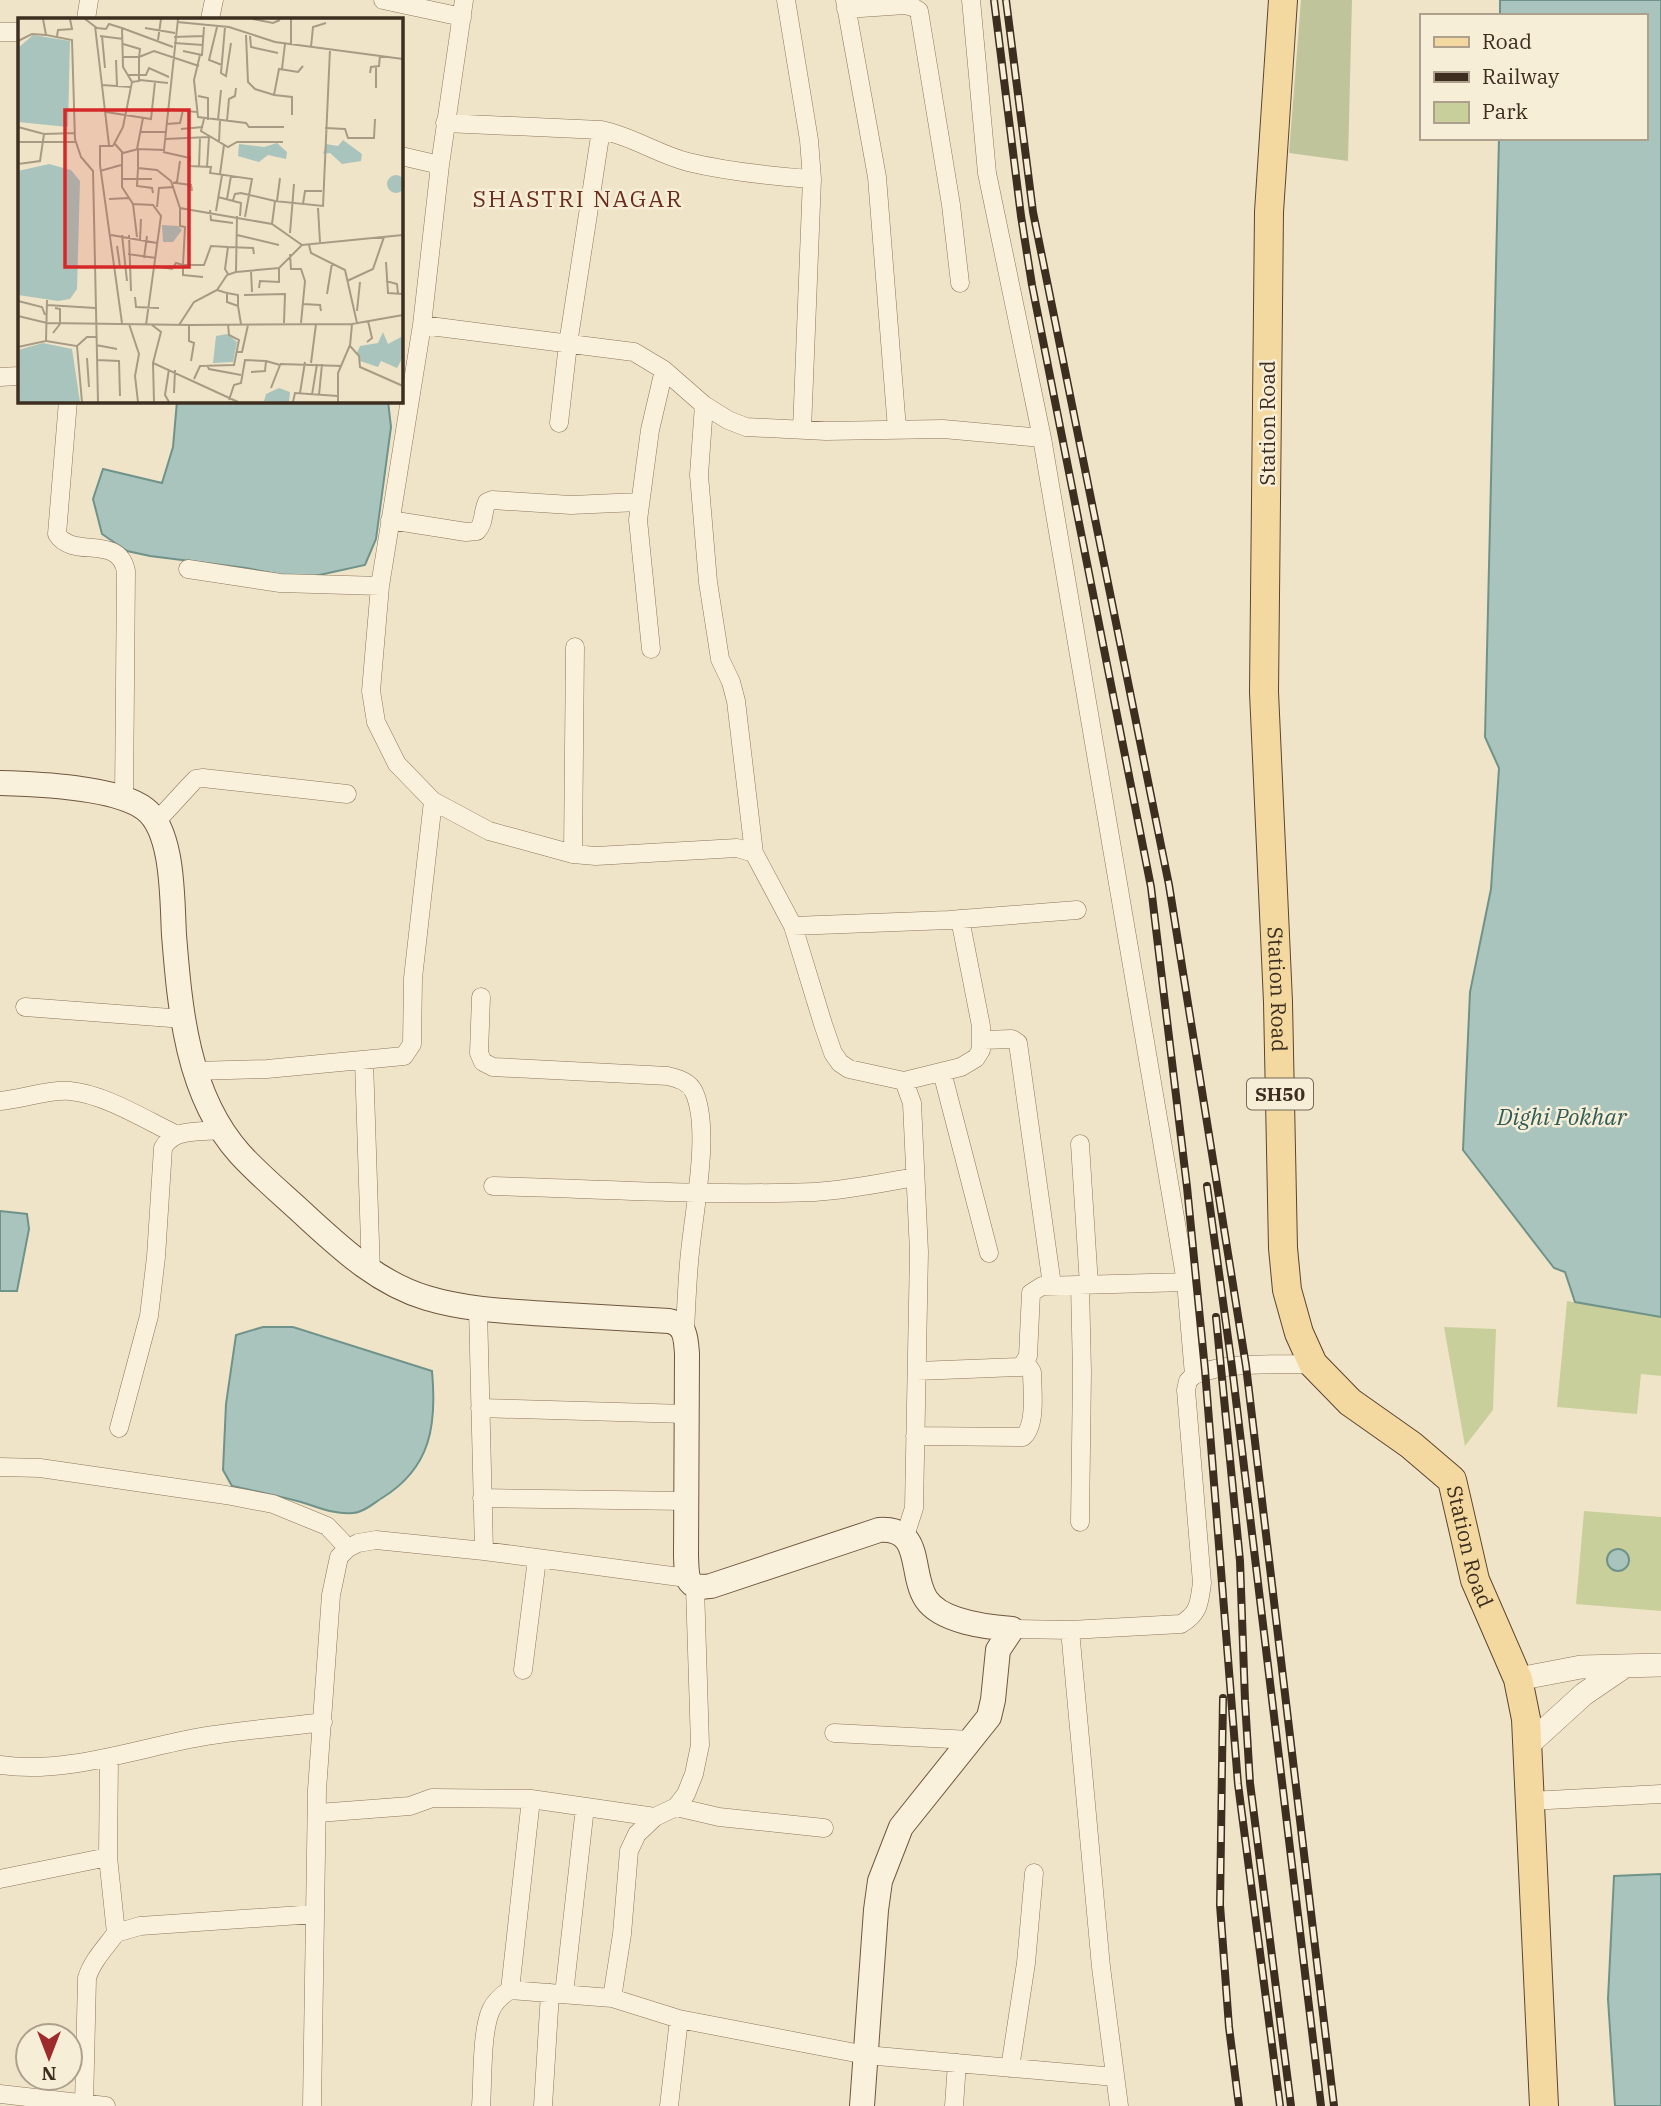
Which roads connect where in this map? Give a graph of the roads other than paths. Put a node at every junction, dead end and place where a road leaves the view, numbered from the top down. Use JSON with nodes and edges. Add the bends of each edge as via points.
{"nodes":[{"id":1,"x":89,"y":0,"type":"edge"},
{"id":2,"x":214,"y":0,"type":"edge"},
{"id":3,"x":383,"y":0,"type":"edge"},
{"id":4,"x":786,"y":0,"type":"edge"},
{"id":5,"x":971,"y":0,"type":"edge"},
{"id":6,"x":1283,"y":0,"type":"edge"},
{"id":7,"x":846,"y":4,"type":"edge"},
{"id":8,"x":463,"y":8,"type":"edge"},
{"id":9,"x":86,"y":18,"type":"edge"},
{"id":10,"x":210,"y":18,"type":"edge"},
{"id":11,"x":0,"y":32,"type":"edge"},
{"id":12,"x":18,"y":32,"type":"edge"},
{"id":13,"x":445,"y":124,"type":"junction"},
{"id":14,"x":601,"y":130,"type":"junction"},
{"id":15,"x":402,"y":156,"type":"edge"},
{"id":16,"x":440,"y":164,"type":"junction"},
{"id":17,"x":812,"y":179,"type":"junction"},
{"id":18,"x":960,"y":284,"type":"dead end"},
{"id":19,"x":422,"y":325,"type":"junction"},
{"id":20,"x":568,"y":344,"type":"junction"},
{"id":21,"x":664,"y":370,"type":"junction"},
{"id":22,"x":18,"y":376,"type":"edge"},
{"id":23,"x":0,"y":377,"type":"edge"},
{"id":24,"x":68,"y":402,"type":"edge"},
{"id":25,"x":704,"y":405,"type":"junction"},
{"id":26,"x":559,"y":423,"type":"dead end"},
{"id":27,"x":897,"y":429,"type":"junction"},
{"id":28,"x":803,"y":430,"type":"junction"},
{"id":29,"x":1042,"y":438,"type":"junction"},
{"id":30,"x":639,"y":502,"type":"junction"},
{"id":31,"x":390,"y":520,"type":"junction"},
{"id":32,"x":188,"y":569,"type":"dead end"},
{"id":33,"x":380,"y":586,"type":"junction"},
{"id":34,"x":575,"y":648,"type":"dead end"},
{"id":35,"x":651,"y":649,"type":"dead end"},
{"id":36,"x":0,"y":783,"type":"edge"},
{"id":37,"x":347,"y":794,"type":"dead end"},
{"id":38,"x":124,"y":798,"type":"junction"},
{"id":39,"x":433,"y":801,"type":"junction"},
{"id":40,"x":155,"y":823,"type":"junction"},
{"id":41,"x":754,"y":853,"type":"junction"},
{"id":42,"x":573,"y":854,"type":"junction"},
{"id":43,"x":1077,"y":910,"type":"dead end"},
{"id":44,"x":960,"y":919,"type":"junction"},
{"id":45,"x":793,"y":926,"type":"junction"},
{"id":46,"x":481,"y":997,"type":"dead end"},
{"id":47,"x":25,"y":1007,"type":"dead end"},
{"id":48,"x":184,"y":1019,"type":"junction"},
{"id":49,"x":983,"y":1040,"type":"junction"},
{"id":50,"x":364,"y":1061,"type":"junction"},
{"id":51,"x":194,"y":1071,"type":"junction"},
{"id":52,"x":942,"y":1072,"type":"junction"},
{"id":53,"x":904,"y":1081,"type":"junction"},
{"id":54,"x":0,"y":1101,"type":"edge"},
{"id":55,"x":222,"y":1130,"type":"junction"},
{"id":56,"x":175,"y":1134,"type":"junction"},
{"id":57,"x":1080,"y":1144,"type":"dead end"},
{"id":58,"x":915,"y":1177,"type":"junction"},
{"id":59,"x":493,"y":1186,"type":"dead end"},
{"id":60,"x":696,"y":1191,"type":"junction"},
{"id":61,"x":989,"y":1253,"type":"dead end"},
{"id":62,"x":371,"y":1273,"type":"junction"},
{"id":63,"x":1186,"y":1282,"type":"junction"},
{"id":64,"x":1052,"y":1285,"type":"junction"},
{"id":65,"x":1084,"y":1285,"type":"junction"},
{"id":66,"x":478,"y":1310,"type":"junction"},
{"id":67,"x":685,"y":1332,"type":"junction"},
{"id":68,"x":1026,"y":1363,"type":"junction"},
{"id":69,"x":1313,"y":1364,"type":"junction"},
{"id":70,"x":917,"y":1371,"type":"junction"},
{"id":71,"x":1194,"y":1375,"type":"junction"},
{"id":72,"x":480,"y":1408,"type":"junction"},
{"id":73,"x":686,"y":1413,"type":"junction"},
{"id":74,"x":119,"y":1428,"type":"dead end"},
{"id":75,"x":915,"y":1436,"type":"junction"},
{"id":76,"x":0,"y":1467,"type":"edge"},
{"id":77,"x":482,"y":1498,"type":"junction"},
{"id":78,"x":686,"y":1501,"type":"junction"},
{"id":79,"x":1080,"y":1522,"type":"dead end"},
{"id":80,"x":905,"y":1536,"type":"junction"},
{"id":81,"x":348,"y":1548,"type":"junction"},
{"id":82,"x":484,"y":1551,"type":"junction"},
{"id":83,"x":537,"y":1559,"type":"junction"},
{"id":84,"x":691,"y":1582,"type":"junction"},
{"id":85,"x":986,"y":1627,"type":"junction"},
{"id":86,"x":1012,"y":1629,"type":"junction"},
{"id":87,"x":1070,"y":1630,"type":"junction"},
{"id":88,"x":998,"y":1650,"type":"junction"},
{"id":89,"x":1625,"y":1665,"type":"junction"},
{"id":90,"x":1661,"y":1665,"type":"edge"},
{"id":91,"x":523,"y":1670,"type":"dead end"},
{"id":92,"x":1518,"y":1679,"type":"junction"},
{"id":93,"x":323,"y":1722,"type":"junction"},
{"id":94,"x":834,"y":1732,"type":"dead end"},
{"id":95,"x":971,"y":1740,"type":"junction"},
{"id":96,"x":1528,"y":1745,"type":"junction"},
{"id":97,"x":109,"y":1757,"type":"junction"},
{"id":98,"x":0,"y":1765,"type":"edge"},
{"id":99,"x":1661,"y":1794,"type":"edge"},
{"id":100,"x":531,"y":1799,"type":"junction"},
{"id":101,"x":1530,"y":1801,"type":"junction"},
{"id":102,"x":584,"y":1807,"type":"junction"},
{"id":103,"x":676,"y":1807,"type":"junction"},
{"id":104,"x":318,"y":1814,"type":"junction"},
{"id":105,"x":655,"y":1818,"type":"junction"},
{"id":106,"x":824,"y":1828,"type":"dead end"},
{"id":107,"x":108,"y":1857,"type":"junction"},
{"id":108,"x":1034,"y":1873,"type":"dead end"},
{"id":109,"x":0,"y":1879,"type":"edge"},
{"id":110,"x":315,"y":1914,"type":"junction"},
{"id":111,"x":116,"y":1933,"type":"junction"},
{"id":112,"x":510,"y":1990,"type":"junction"},
{"id":113,"x":557,"y":1994,"type":"junction"},
{"id":114,"x":612,"y":1998,"type":"junction"},
{"id":115,"x":680,"y":2019,"type":"junction"},
{"id":116,"x":866,"y":2055,"type":"junction"},
{"id":117,"x":957,"y":2063,"type":"junction"},
{"id":118,"x":1010,"y":2067,"type":"junction"},
{"id":119,"x":1115,"y":2077,"type":"junction"},
{"id":120,"x":0,"y":2094,"type":"edge"},
{"id":121,"x":84,"y":2105,"type":"edge"},
{"id":122,"x":106,"y":2106,"type":"edge"},
{"id":123,"x":312,"y":2106,"type":"edge"},
{"id":124,"x":481,"y":2106,"type":"edge"},
{"id":125,"x":543,"y":2106,"type":"edge"},
{"id":126,"x":669,"y":2106,"type":"edge"},
{"id":127,"x":862,"y":2106,"type":"edge"},
{"id":128,"x":954,"y":2106,"type":"edge"},
{"id":129,"x":1119,"y":2106,"type":"edge"},
{"id":130,"x":1544,"y":2106,"type":"edge"}],
"edges":[{"from":1,"to":9,"type":"street"},
{"from":2,"to":10,"type":"street"},
{"from":3,"to":8,"type":"street"},
{"from":4,"to":17,"type":"street"},
{"from":5,"to":29,"type":"street","via":[[988,173]]},
{"from":6,"to":69,"type":"main road","name":"Station Road","number":"SH50","via":[[1269,212],[1264,692],[1283,1248],[1287,1290]]},
{"from":7,"to":18,"type":"street","via":[[905,5],[919,11]]},
{"from":7,"to":27,"type":"street","via":[[876,167]]},
{"from":8,"to":13,"type":"street"},
{"from":11,"to":12,"type":"street"},
{"from":13,"to":14,"type":"street"},
{"from":13,"to":16,"type":"street"},
{"from":14,"to":17,"type":"street","via":[[686,162]]},
{"from":14,"to":20,"type":"street"},
{"from":15,"to":16,"type":"street"},
{"from":16,"to":19,"type":"street"},
{"from":17,"to":28,"type":"street"},
{"from":19,"to":20,"type":"street"},
{"from":19,"to":31,"type":"street"},
{"from":20,"to":21,"type":"street","via":[[634,352]]},
{"from":20,"to":26,"type":"street"},
{"from":21,"to":25,"type":"street"},
{"from":21,"to":30,"type":"street"},
{"from":22,"to":23,"type":"street"},
{"from":24,"to":38,"type":"street","via":[[57,534],[70,545],[115,552],[124,560],[126,571]]},
{"from":25,"to":28,"type":"street","via":[[746,427]]},
{"from":25,"to":41,"type":"street","via":[[699,475],[708,582],[720,659],[736,701]]},
{"from":27,"to":28,"type":"street"},
{"from":27,"to":29,"type":"street"},
{"from":29,"to":63,"type":"street"},
{"from":30,"to":31,"type":"street","via":[[571,505],[492,500],[484,507],[481,527],[466,532]]},
{"from":30,"to":35,"type":"street"},
{"from":31,"to":33,"type":"street"},
{"from":32,"to":33,"type":"street","via":[[280,583]]},
{"from":33,"to":39,"type":"street","via":[[371,691],[376,722],[397,764]]},
{"from":34,"to":42,"type":"street"},
{"from":36,"to":38,"type":"main road"},
{"from":37,"to":40,"type":"street","via":[[196,779]]},
{"from":38,"to":40,"type":"main road","via":[[146,809]]},
{"from":39,"to":42,"type":"street","via":[[489,831]]},
{"from":39,"to":50,"type":"street","via":[[413,978],[412,1044],[404,1056]]},
{"from":40,"to":48,"type":"main road","via":[[169,856]]},
{"from":41,"to":42,"type":"street","via":[[737,848]]},
{"from":41,"to":45,"type":"street"},
{"from":43,"to":44,"type":"street"},
{"from":44,"to":45,"type":"street"},
{"from":44,"to":49,"type":"street"},
{"from":45,"to":53,"type":"street","via":[[840,1063]]},
{"from":46,"to":60,"type":"street","via":[[479,1053],[493,1068],[668,1076],[693,1089],[701,1145]]},
{"from":47,"to":48,"type":"street"},
{"from":48,"to":51,"type":"main road"},
{"from":49,"to":52,"type":"street","via":[[976,1058]]},
{"from":49,"to":64,"type":"street","via":[[1018,1043]]},
{"from":50,"to":51,"type":"street"},
{"from":50,"to":62,"type":"street"},
{"from":51,"to":55,"type":"main road"},
{"from":52,"to":53,"type":"street"},
{"from":52,"to":61,"type":"street"},
{"from":53,"to":58,"type":"street","via":[[912,1103]]},
{"from":54,"to":56,"type":"street","via":[[68,1091],[122,1108]]},
{"from":55,"to":56,"type":"street"},
{"from":55,"to":62,"type":"main road","via":[[250,1163]]},
{"from":56,"to":74,"type":"street","via":[[163,1148],[149,1316]]},
{"from":57,"to":65,"type":"street"},
{"from":58,"to":60,"type":"street","via":[[816,1192]]},
{"from":58,"to":70,"type":"street"},
{"from":59,"to":60,"type":"street"},
{"from":60,"to":67,"type":"street"},
{"from":62,"to":66,"type":"main road","via":[[426,1297]]},
{"from":63,"to":65,"type":"street"},
{"from":63,"to":71,"type":"street"},
{"from":64,"to":65,"type":"street"},
{"from":64,"to":68,"type":"street","via":[[1031,1293]]},
{"from":65,"to":79,"type":"street"},
{"from":66,"to":67,"type":"main road","via":[[669,1321]]},
{"from":66,"to":72,"type":"street"},
{"from":67,"to":73,"type":"main road"},
{"from":68,"to":70,"type":"street","via":[[1015,1369]]},
{"from":68,"to":75,"type":"street","via":[[1032,1372],[1032,1412],[1031,1427],[1024,1437]]},
{"from":69,"to":71,"type":"street","via":[[1232,1367]]},
{"from":69,"to":92,"type":"main road","name":"Station Road","number":"SH50","via":[[1350,1402],[1412,1445],[1452,1480],[1475,1580]]},
{"from":70,"to":75,"type":"street"},
{"from":71,"to":87,"type":"street","via":[[1186,1390],[1202,1583],[1198,1606],[1192,1618],[1181,1624]]},
{"from":72,"to":73,"type":"street"},
{"from":72,"to":77,"type":"street"},
{"from":73,"to":78,"type":"main road"},
{"from":75,"to":80,"type":"street","via":[[914,1508]]},
{"from":76,"to":81,"type":"street","via":[[40,1468],[273,1504],[327,1526]]},
{"from":77,"to":78,"type":"street"},
{"from":77,"to":82,"type":"street"},
{"from":78,"to":84,"type":"main road"},
{"from":80,"to":84,"type":"main road","via":[[879,1530],[711,1586]]},
{"from":80,"to":85,"type":"main road","via":[[926,1600],[938,1611]]},
{"from":81,"to":82,"type":"street","via":[[376,1540]]},
{"from":81,"to":93,"type":"street","via":[[334,1569]]},
{"from":82,"to":83,"type":"street"},
{"from":83,"to":84,"type":"street"},
{"from":83,"to":91,"type":"street"},
{"from":84,"to":103,"type":"street","via":[[700,1745],[690,1784]]},
{"from":85,"to":86,"type":"main road"},
{"from":85,"to":88,"type":"main road"},
{"from":86,"to":87,"type":"street"},
{"from":86,"to":88,"type":"main road"},
{"from":87,"to":119,"type":"street"},
{"from":88,"to":95,"type":"main road","via":[[989,1717]]},
{"from":89,"to":90,"type":"street"},
{"from":89,"to":92,"type":"street","via":[[1581,1667]]},
{"from":89,"to":96,"type":"street","via":[[1584,1694]]},
{"from":92,"to":96,"type":"main road","name":"Station Road","number":"SH50"},
{"from":93,"to":97,"type":"street","via":[[193,1738]]},
{"from":93,"to":104,"type":"street"},
{"from":94,"to":95,"type":"street"},
{"from":95,"to":116,"type":"main road","via":[[901,1827],[890,1849],[876,1910]]},
{"from":96,"to":101,"type":"main road","name":"Station Road","number":"SH50"},
{"from":97,"to":98,"type":"street","via":[[38,1768]]},
{"from":97,"to":107,"type":"street"},
{"from":99,"to":101,"type":"street"},
{"from":100,"to":102,"type":"street"},
{"from":100,"to":104,"type":"street","via":[[432,1798],[410,1806]]},
{"from":100,"to":112,"type":"street"},
{"from":101,"to":130,"type":"main road","name":"Station Road","number":"SH50"},
{"from":102,"to":105,"type":"street"},
{"from":102,"to":113,"type":"street"},
{"from":103,"to":105,"type":"street"},
{"from":103,"to":106,"type":"street","via":[[719,1817]]},
{"from":104,"to":110,"type":"street"},
{"from":105,"to":114,"type":"street","via":[[637,1834],[629,1851]]},
{"from":107,"to":109,"type":"street"},
{"from":107,"to":111,"type":"street"},
{"from":108,"to":118,"type":"street"},
{"from":110,"to":111,"type":"street","via":[[141,1926]]},
{"from":110,"to":123,"type":"street"},
{"from":111,"to":121,"type":"street","via":[[87,1978]]},
{"from":112,"to":113,"type":"street"},
{"from":112,"to":124,"type":"street","via":[[490,2011]]},
{"from":113,"to":114,"type":"street"},
{"from":113,"to":125,"type":"street"},
{"from":114,"to":115,"type":"street"},
{"from":115,"to":116,"type":"street"},
{"from":115,"to":126,"type":"street"},
{"from":116,"to":117,"type":"street"},
{"from":116,"to":127,"type":"main road"},
{"from":117,"to":118,"type":"street"},
{"from":117,"to":128,"type":"street"},
{"from":118,"to":119,"type":"street"},
{"from":119,"to":129,"type":"street"},
{"from":120,"to":121,"type":"street"},
{"from":121,"to":122,"type":"street"}]}
